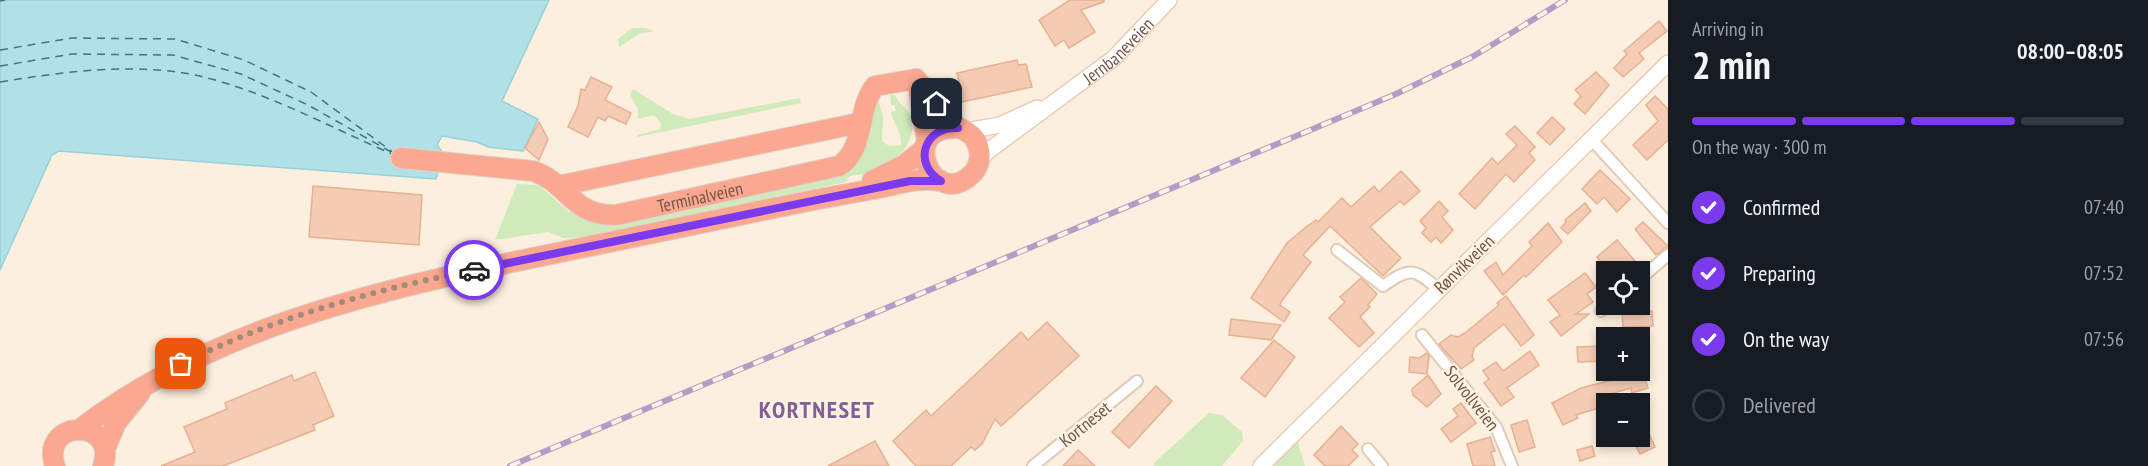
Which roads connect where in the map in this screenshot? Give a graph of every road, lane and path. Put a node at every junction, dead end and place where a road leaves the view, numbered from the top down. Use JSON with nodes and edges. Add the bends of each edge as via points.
{"nodes":[{"id":1,"x":1169,"y":0,"type":"edge"},
{"id":2,"x":1668,"y":63,"type":"edge"},
{"id":3,"x":916,"y":80,"type":"junction"},
{"id":4,"x":1064,"y":94,"type":"junction"},
{"id":5,"x":860,"y":123,"type":"junction"},
{"id":6,"x":962,"y":129,"type":"junction"},
{"id":7,"x":1592,"y":140,"type":"junction"},
{"id":8,"x":926,"y":145,"type":"junction"},
{"id":9,"x":401,"y":158,"type":"dead end"},
{"id":10,"x":979,"y":161,"type":"junction"},
{"id":11,"x":941,"y":181,"type":"junction"},
{"id":12,"x":558,"y":186,"type":"junction"},
{"id":13,"x":836,"y":195,"type":"junction"},
{"id":14,"x":1668,"y":223,"type":"edge"},
{"id":15,"x":1337,"y":250,"type":"dead end"},
{"id":16,"x":1668,"y":255,"type":"edge"},
{"id":17,"x":1650,"y":270,"type":"edge"},
{"id":18,"x":1438,"y":289,"type":"junction"},
{"id":19,"x":1422,"y":335,"type":"dead end"},
{"id":20,"x":1137,"y":381,"type":"dead end"},
{"id":21,"x":145,"y":386,"type":"junction"},
{"id":22,"x":80,"y":429,"type":"junction"},
{"id":23,"x":1368,"y":449,"type":"dead end"},
{"id":24,"x":104,"y":457,"type":"edge"},
{"id":25,"x":54,"y":465,"type":"edge"},
{"id":26,"x":1033,"y":466,"type":"edge"},
{"id":27,"x":1261,"y":466,"type":"edge"},
{"id":28,"x":1382,"y":466,"type":"edge"},
{"id":29,"x":1512,"y":466,"type":"edge"}],
"edges":[{"from":1,"to":4,"type":"street","name":"Jernbaneveien","via":[[1114,58]]},
{"from":2,"to":7,"type":"street","name":"Rønvikveien"},
{"from":3,"to":5,"type":"highway","name":"Terminalveien","via":[[875,86],[865,101]]},
{"from":3,"to":6,"type":"highway"},
{"from":3,"to":8,"type":"highway","via":[[922,94]]},
{"from":4,"to":6,"type":"street","name":"Jernbaneveien","via":[[1000,125]]},
{"from":4,"to":10,"type":"street","name":"Jernbaneveien"},
{"from":5,"to":12,"type":"highway"},
{"from":5,"to":12,"type":"highway","name":"Terminalveien","via":[[854,151],[847,161],[830,169],[616,215],[603,216],[582,208]]},
{"from":6,"to":8,"type":"highway","name":"Jernbaneveien","via":[[940,129]]},
{"from":6,"to":10,"type":"highway","via":[[976,141]]},
{"from":7,"to":14,"type":"street"},
{"from":7,"to":18,"type":"street","name":"Rønvikveien"},
{"from":8,"to":11,"type":"highway","via":[[925,165]]},
{"from":8,"to":13,"type":"highway","name":"Jernbaneveien","via":[[891,173]]},
{"from":9,"to":12,"type":"highway","name":"Terminalveien","via":[[533,171]]},
{"from":10,"to":11,"type":"highway","name":"Jernbaneveien","via":[[974,173],[962,181]]},
{"from":11,"to":13,"type":"highway","name":"Jernbaneveien","via":[[910,181]]},
{"from":13,"to":21,"type":"highway","name":"Jernbaneveien","via":[[420,281],[335,304],[212,349]]},
{"from":15,"to":18,"type":"street","via":[[1383,286],[1409,271],[1421,273]]},
{"from":16,"to":17,"type":"street"},
{"from":18,"to":27,"type":"street","name":"Rønvikveien"},
{"from":19,"to":29,"type":"street","name":"Solvollveien","via":[[1496,427]]},
{"from":20,"to":26,"type":"street","name":"Kortneset"},
{"from":21,"to":22,"type":"highway","name":"Jernbaneveien"},
{"from":21,"to":24,"type":"highway","name":"Jernbaneveien","via":[[116,423]]},
{"from":22,"to":24,"type":"highway","name":"Jernbaneveien","via":[[95,435]]},
{"from":22,"to":25,"type":"highway","name":"Jernbaneveien","via":[[69,431],[58,440]]},
{"from":23,"to":28,"type":"street"}]}
